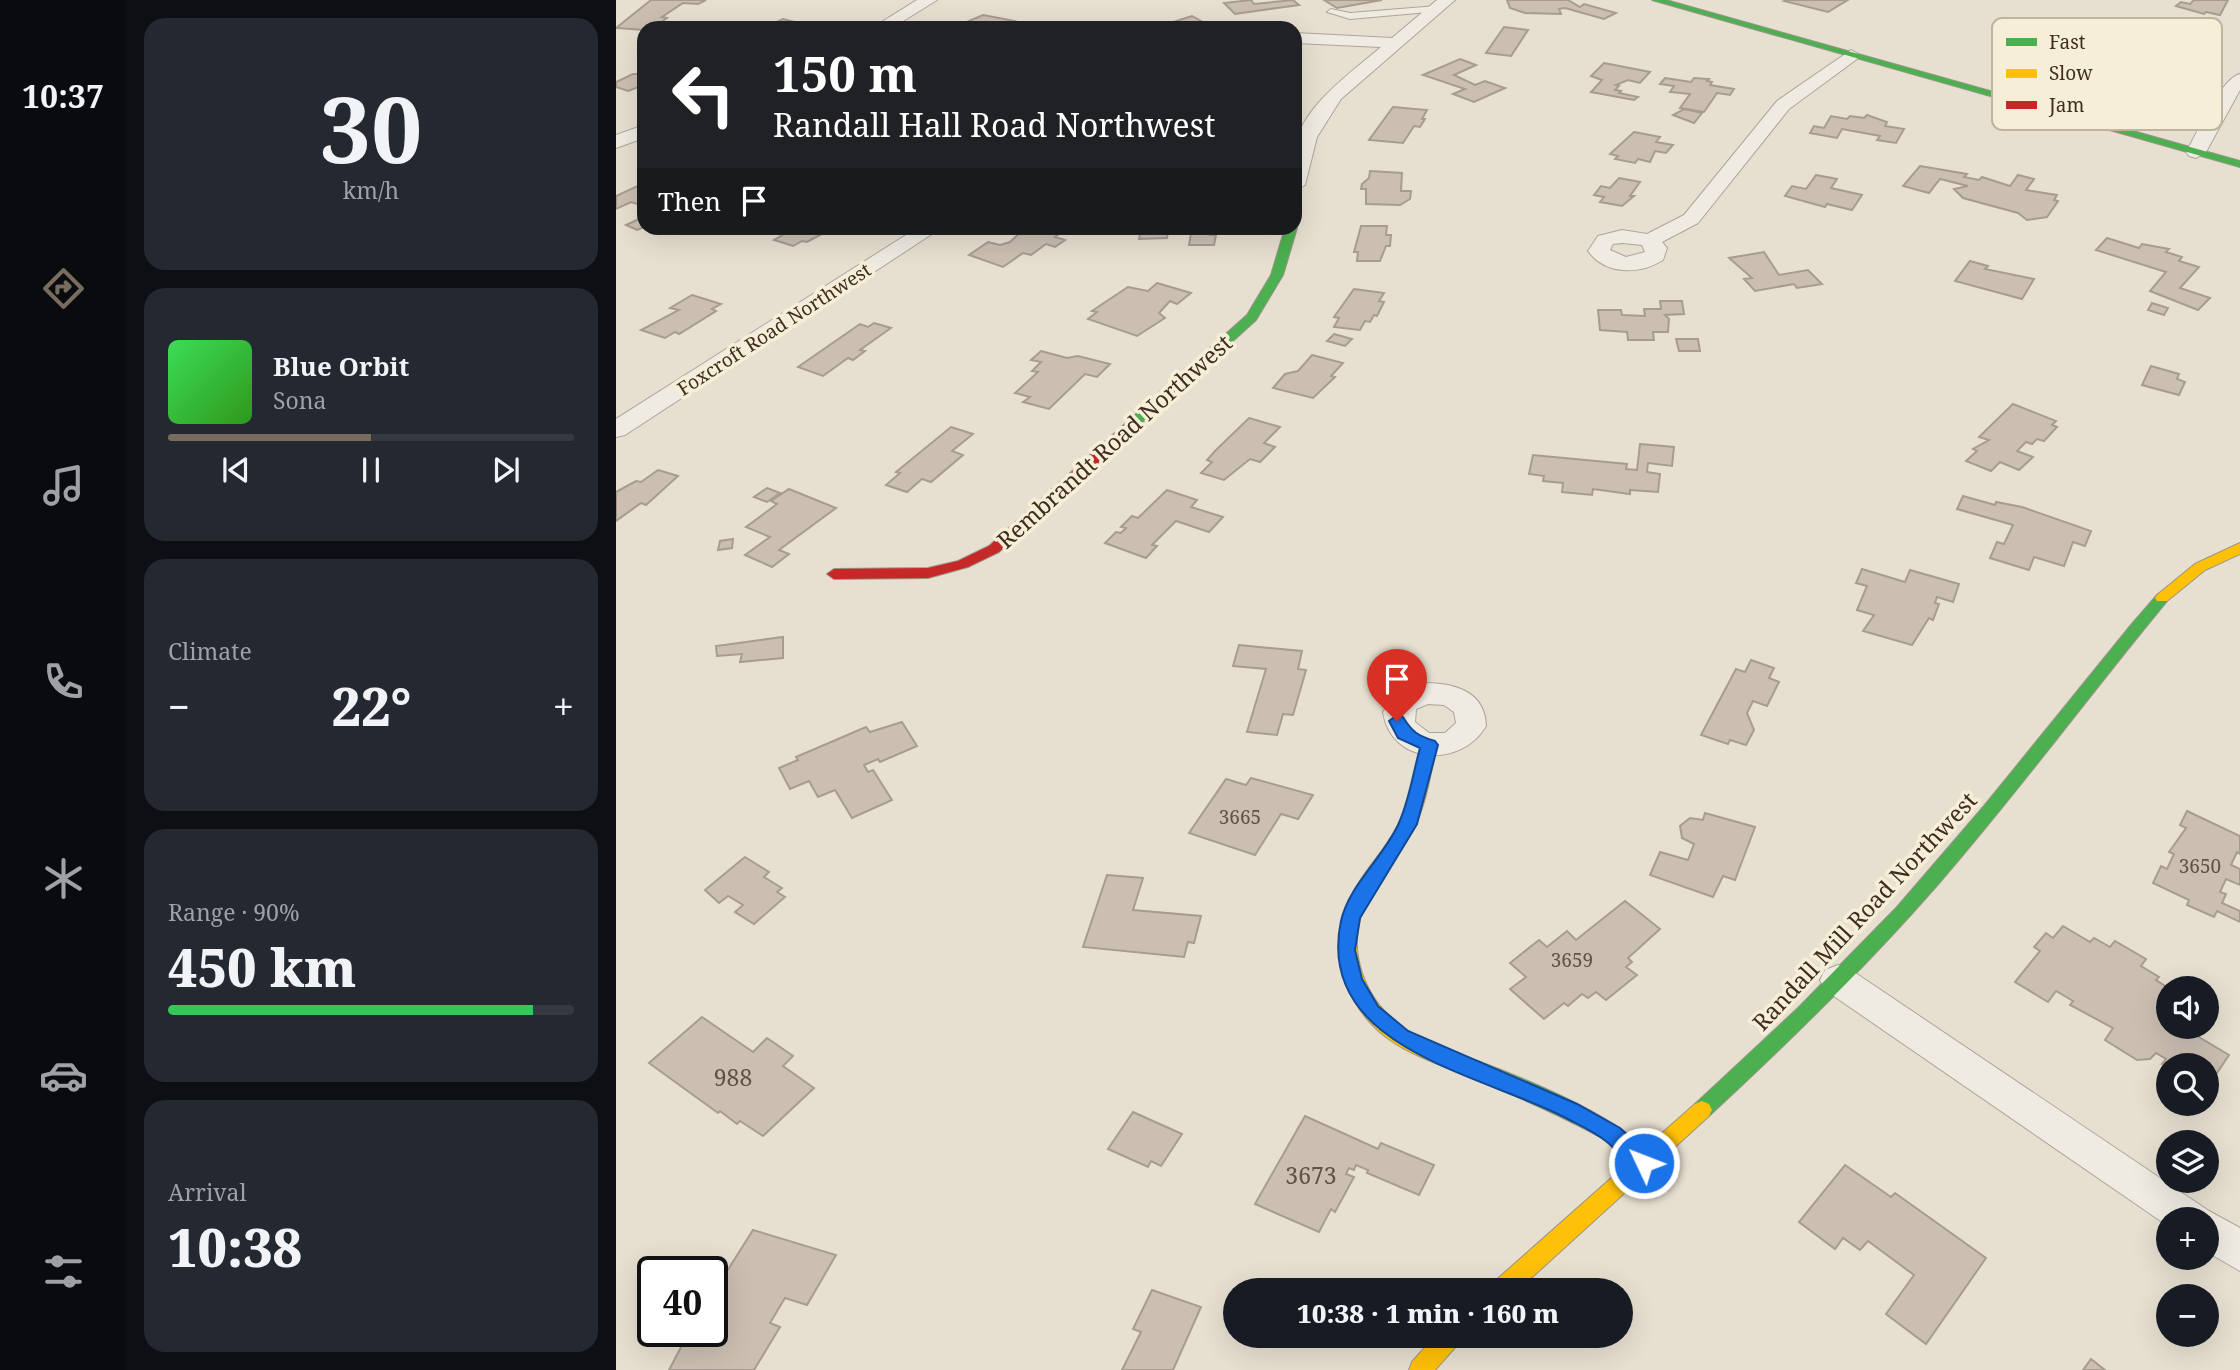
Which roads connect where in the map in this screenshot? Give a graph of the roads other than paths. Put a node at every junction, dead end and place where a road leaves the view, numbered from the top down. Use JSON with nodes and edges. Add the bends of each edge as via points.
{"nodes":[{"id":1,"x":929,"y":0,"type":"edge"},
{"id":2,"x":1656,"y":0,"type":"edge"},
{"id":3,"x":1442,"y":4,"type":"edge"},
{"id":4,"x":1688,"y":4,"type":"edge"},
{"id":5,"x":1331,"y":12,"type":"dead end"},
{"id":6,"x":892,"y":21,"type":"edge"},
{"id":7,"x":1302,"y":39,"type":"edge"},
{"id":8,"x":1302,"y":46,"type":"edge"},
{"id":9,"x":1388,"y":49,"type":"junction"},
{"id":10,"x":1851,"y":55,"type":"junction"},
{"id":11,"x":2240,"y":79,"type":"edge"},
{"id":12,"x":1992,"y":95,"type":"edge"},
{"id":13,"x":2222,"y":105,"type":"edge"},
{"id":14,"x":2118,"y":130,"type":"edge"},
{"id":15,"x":2208,"y":130,"type":"edge"},
{"id":16,"x":637,"y":134,"type":"edge"},
{"id":17,"x":616,"y":142,"type":"edge"},
{"id":18,"x":1302,"y":147,"type":"edge"},
{"id":19,"x":2196,"y":152,"type":"junction"},
{"id":20,"x":2240,"y":164,"type":"edge"},
{"id":21,"x":920,"y":235,"type":"edge"},
{"id":22,"x":1290,"y":235,"type":"edge"},
{"id":23,"x":1649,"y":241,"type":"dead end"},
{"id":24,"x":616,"y":430,"type":"edge"},
{"id":25,"x":2240,"y":548,"type":"edge"},
{"id":26,"x":834,"y":574,"type":"dead end"},
{"id":27,"x":1429,"y":745,"type":"dead end"},
{"id":28,"x":1838,"y":979,"type":"junction"},
{"id":29,"x":1644,"y":1163,"type":"junction"},
{"id":30,"x":2174,"y":1207,"type":"edge"},
{"id":31,"x":2219,"y":1237,"type":"edge"},
{"id":32,"x":2240,"y":1252,"type":"edge"},
{"id":33,"x":1515,"y":1278,"type":"edge"},
{"id":34,"x":1439,"y":1348,"type":"edge"},
{"id":35,"x":1420,"y":1370,"type":"edge"}],
"edges":[{"from":1,"to":6,"type":"street"},
{"from":2,"to":4,"type":"street"},
{"from":3,"to":5,"type":"lane","via":[[1350,16]]},
{"from":3,"to":9,"type":"street"},
{"from":4,"to":10,"type":"street"},
{"from":7,"to":9,"type":"street"},
{"from":8,"to":9,"type":"street"},
{"from":9,"to":18,"type":"street","via":[[1335,95]]},
{"from":10,"to":12,"type":"street"},
{"from":10,"to":23,"type":"street","via":[[1783,105],[1691,219]]},
{"from":11,"to":13,"type":"street"},
{"from":14,"to":19,"type":"street"},
{"from":15,"to":19,"type":"street"},
{"from":16,"to":17,"type":"street"},
{"from":19,"to":20,"type":"street"},
{"from":21,"to":24,"type":"street","name":"Foxcroft Road Northwest"},
{"from":22,"to":26,"type":"street","name":"Rembrandt Road Northwest","via":[[1284,264],[1252,317],[994,549],[963,564],[928,573]]},
{"from":25,"to":28,"type":"street","name":"Randall Mill Road Northwest","via":[[2200,567],[2169,590],[1964,842]]},
{"from":27,"to":29,"type":"street","via":[[1408,824],[1359,898],[1351,918],[1346,950],[1353,981],[1371,1011],[1401,1037],[1570,1111],[1613,1134]]},
{"from":28,"to":29,"type":"street","name":"Randall Mill Road Northwest"},
{"from":28,"to":30,"type":"street"},
{"from":29,"to":33,"type":"street","name":"Randall Mill Road Northwest"},
{"from":31,"to":32,"type":"street"},
{"from":34,"to":35,"type":"street"}]}
